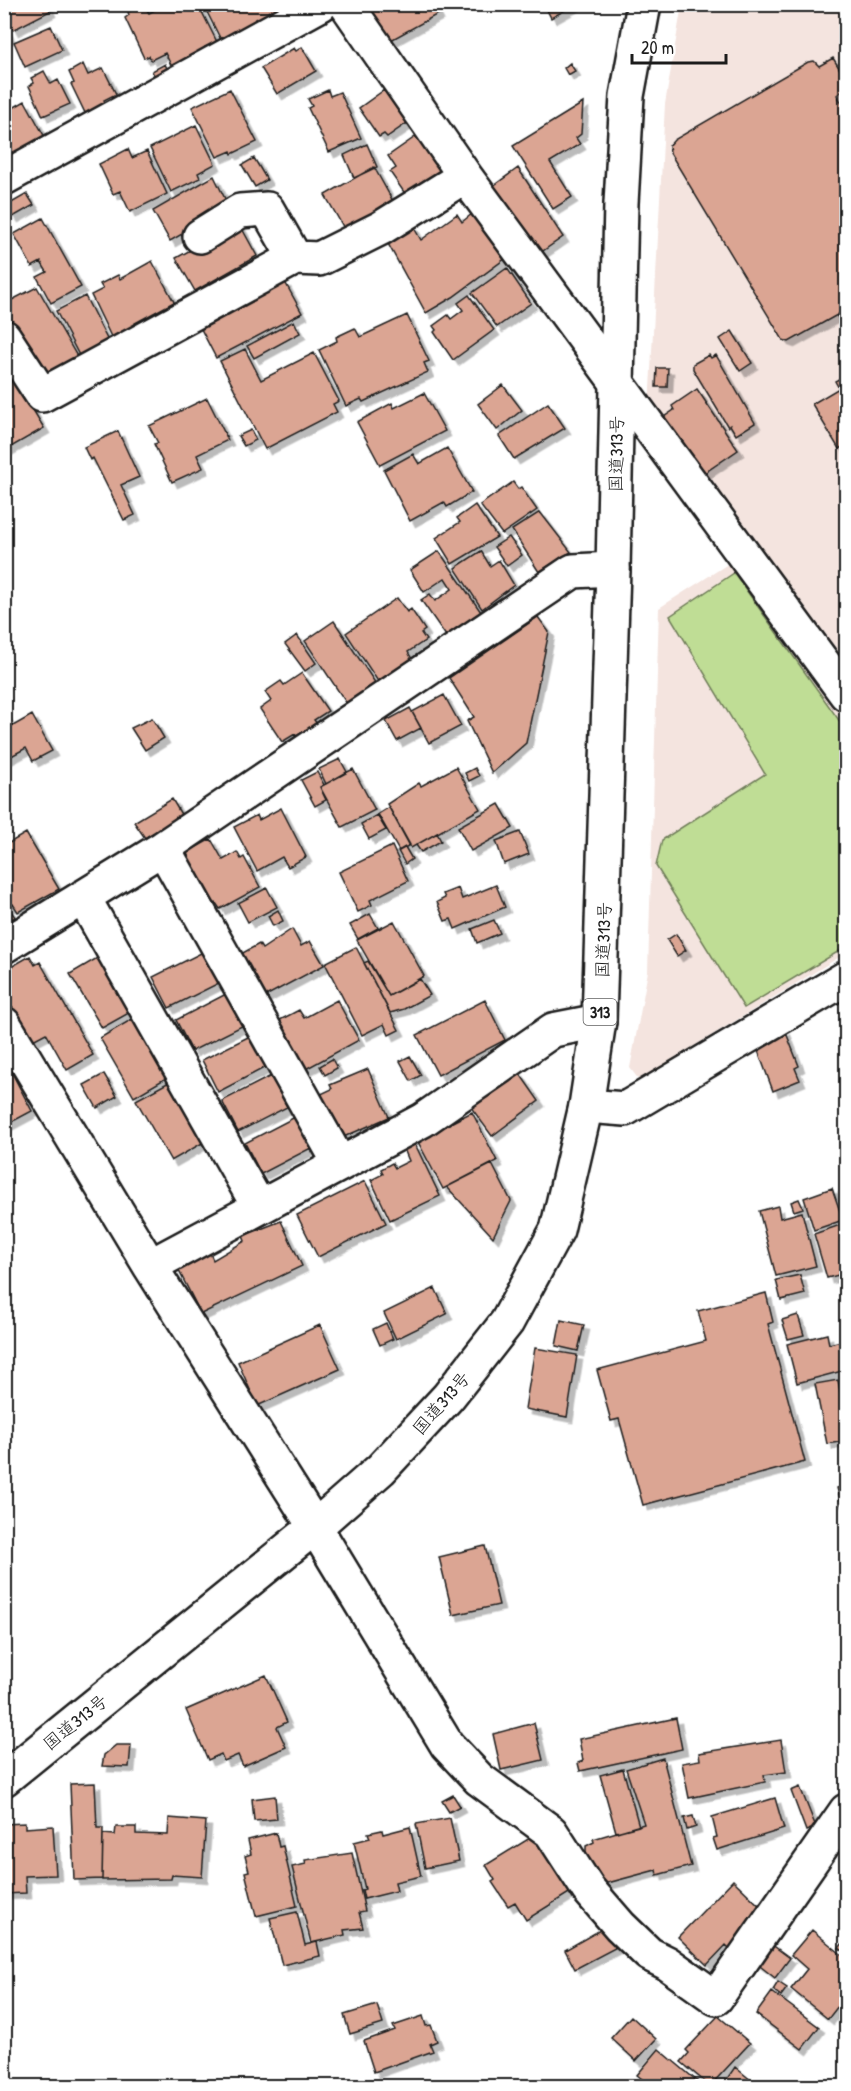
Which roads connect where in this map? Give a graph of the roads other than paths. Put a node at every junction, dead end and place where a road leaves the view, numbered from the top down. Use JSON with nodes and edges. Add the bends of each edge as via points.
{"nodes":[{"id":1,"x":321,"y":4,"type":"edge"},
{"id":2,"x":346,"y":4,"type":"edge"},
{"id":3,"x":644,"y":4,"type":"edge"},
{"id":4,"x":465,"y":176,"type":"junction"},
{"id":5,"x":4,"y":178,"type":"edge"},
{"id":6,"x":200,"y":236,"type":"dead end"},
{"id":7,"x":295,"y":258,"type":"junction"},
{"id":8,"x":4,"y":337,"type":"edge"},
{"id":9,"x":617,"y":386,"type":"junction"},
{"id":10,"x":614,"y":569,"type":"junction"},
{"id":11,"x":846,"y":694,"type":"edge"},
{"id":12,"x":163,"y":848,"type":"junction"},
{"id":13,"x":83,"y":897,"type":"junction"},
{"id":14,"x":4,"y":946,"type":"edge"},
{"id":15,"x":846,"y":978,"type":"edge"},
{"id":16,"x":599,"y":1021,"type":"junction"},
{"id":17,"x":4,"y":1024,"type":"edge"},
{"id":18,"x":586,"y":1106,"type":"junction"},
{"id":19,"x":340,"y":1164,"type":"junction"},
{"id":20,"x":259,"y":1207,"type":"junction"},
{"id":21,"x":150,"y":1266,"type":"junction"},
{"id":22,"x":315,"y":1527,"type":"junction"},
{"id":23,"x":4,"y":1779,"type":"edge"},
{"id":24,"x":846,"y":1811,"type":"edge"}],
"edges":[{"from":1,"to":5,"type":"main road"},
{"from":2,"to":4,"type":"main road"},
{"from":3,"to":9,"type":"main road","name":"国道313号","number":"313","via":[[627,96]]},
{"from":4,"to":7,"type":"main road","via":[[381,228],[319,259]]},
{"from":4,"to":9,"type":"main road"},
{"from":6,"to":7,"type":"main road","via":[[240,211],[267,208]]},
{"from":7,"to":8,"type":"main road","via":[[42,395]]},
{"from":9,"to":10,"type":"main road","name":"国道313号","number":"313"},
{"from":9,"to":11,"type":"main road","via":[[673,456]]},
{"from":10,"to":12,"type":"main road","via":[[573,571]]},
{"from":10,"to":16,"type":"main road","name":"国道313号","number":"313"},
{"from":12,"to":13,"type":"main road"},
{"from":12,"to":19,"type":"main road"},
{"from":13,"to":14,"type":"main road"},
{"from":13,"to":20,"type":"main road"},
{"from":15,"to":18,"type":"main road","via":[[625,1108]]},
{"from":16,"to":18,"type":"main road","name":"国道313号","number":"313"},
{"from":16,"to":19,"type":"main road","via":[[553,1030],[423,1120]]},
{"from":17,"to":21,"type":"main road"},
{"from":18,"to":22,"type":"main road","name":"国道313号","number":"313","via":[[557,1230],[507,1322],[426,1421],[381,1469]]},
{"from":19,"to":20,"type":"main road"},
{"from":20,"to":21,"type":"main road"},
{"from":21,"to":22,"type":"main road"},
{"from":22,"to":23,"type":"main road","name":"国道313号","number":"313"},
{"from":22,"to":24,"type":"main road","via":[[447,1745],[479,1779],[551,1832],[588,1889],[649,1954],[716,1998]]}]}
